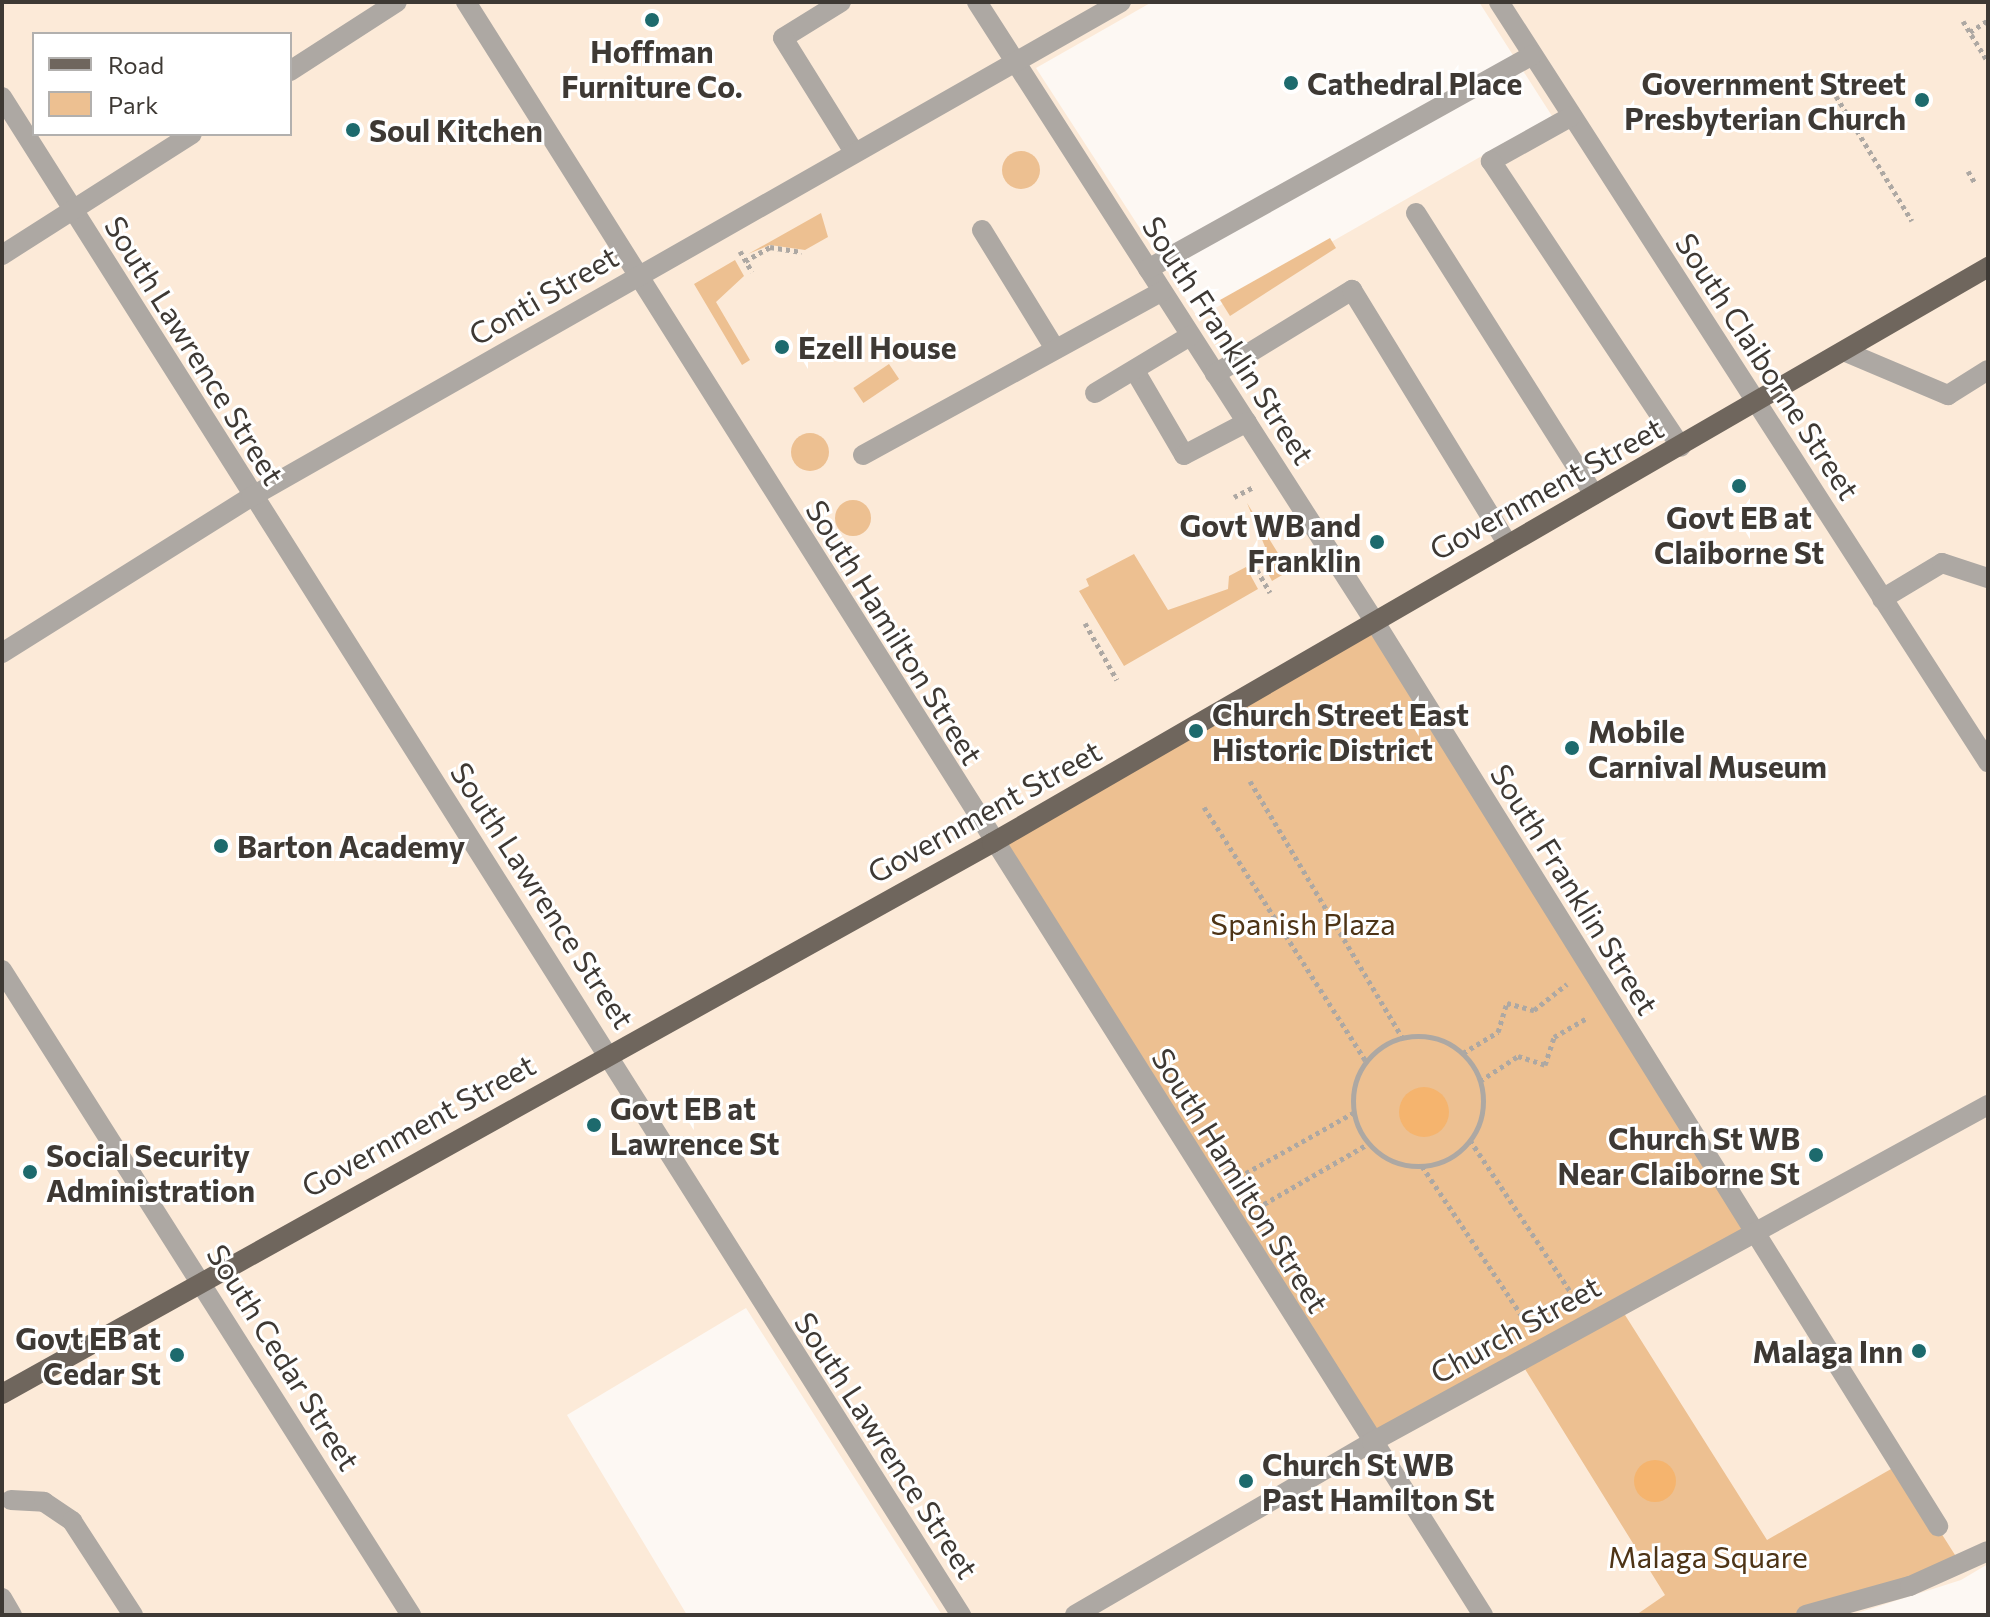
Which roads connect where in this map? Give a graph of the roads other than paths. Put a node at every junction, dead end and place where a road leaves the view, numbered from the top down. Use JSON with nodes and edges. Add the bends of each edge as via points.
{"nodes":[{"id":1,"x":397,"y":2,"type":"edge"},
{"id":2,"x":466,"y":2,"type":"edge"},
{"id":3,"x":841,"y":2,"type":"edge"},
{"id":4,"x":977,"y":2,"type":"edge"},
{"id":5,"x":1121,"y":2,"type":"edge"},
{"id":6,"x":1499,"y":2,"type":"edge"},
{"id":7,"x":1533,"y":55,"type":"junction"},
{"id":8,"x":1014,"y":62,"type":"junction"},
{"id":9,"x":292,"y":70,"type":"edge"},
{"id":10,"x":2,"y":97,"type":"edge"},
{"id":11,"x":1572,"y":116,"type":"junction"},
{"id":12,"x":189,"y":136,"type":"edge"},
{"id":13,"x":854,"y":152,"type":"junction"},
{"id":14,"x":73,"y":210,"type":"junction"},
{"id":15,"x":1416,"y":213,"type":"dead end"},
{"id":16,"x":982,"y":230,"type":"dead end"},
{"id":17,"x":2,"y":255,"type":"edge"},
{"id":18,"x":1988,"y":267,"type":"edge"},
{"id":19,"x":1148,"y":269,"type":"junction"},
{"id":20,"x":636,"y":276,"type":"junction"},
{"id":21,"x":1162,"y":291,"type":"junction"},
{"id":22,"x":1190,"y":336,"type":"junction"},
{"id":23,"x":1054,"y":347,"type":"junction"},
{"id":24,"x":1846,"y":352,"type":"junction"},
{"id":25,"x":1988,"y":370,"type":"edge"},
{"id":26,"x":1135,"y":371,"type":"junction"},
{"id":27,"x":1215,"y":374,"type":"junction"},
{"id":28,"x":1095,"y":393,"type":"dead end"},
{"id":29,"x":1757,"y":406,"type":"junction"},
{"id":30,"x":1247,"y":422,"type":"junction"},
{"id":31,"x":1681,"y":447,"type":"junction"},
{"id":32,"x":863,"y":455,"type":"dead end"},
{"id":33,"x":1594,"y":495,"type":"junction"},
{"id":34,"x":251,"y":497,"type":"junction"},
{"id":35,"x":1507,"y":543,"type":"junction"},
{"id":36,"x":1988,"y":578,"type":"edge"},
{"id":37,"x":1882,"y":599,"type":"junction"},
{"id":38,"x":1373,"y":619,"type":"junction"},
{"id":39,"x":2,"y":653,"type":"edge"},
{"id":40,"x":1988,"y":762,"type":"edge"},
{"id":41,"x":992,"y":843,"type":"junction"},
{"id":42,"x":2,"y":970,"type":"edge"},
{"id":43,"x":609,"y":1052,"type":"junction"},
{"id":44,"x":1988,"y":1105,"type":"edge"},
{"id":45,"x":1757,"y":1232,"type":"junction"},
{"id":46,"x":201,"y":1281,"type":"junction"},
{"id":47,"x":2,"y":1394,"type":"edge"},
{"id":48,"x":1372,"y":1442,"type":"junction"},
{"id":49,"x":5,"y":1499,"type":"edge"},
{"id":50,"x":1938,"y":1526,"type":"dead end"},
{"id":51,"x":1988,"y":1551,"type":"edge"},
{"id":52,"x":2,"y":1598,"type":"edge"},
{"id":53,"x":12,"y":1615,"type":"edge"},
{"id":54,"x":133,"y":1615,"type":"edge"},
{"id":55,"x":411,"y":1615,"type":"edge"},
{"id":56,"x":961,"y":1615,"type":"edge"},
{"id":57,"x":1075,"y":1615,"type":"edge"},
{"id":58,"x":1483,"y":1615,"type":"edge"},
{"id":59,"x":1806,"y":1615,"type":"edge"}],
"edges":[{"from":1,"to":9,"type":"street"},
{"from":2,"to":20,"type":"street","name":"South Hamilton Street"},
{"from":3,"to":13,"type":"street","via":[[783,38]]},
{"from":4,"to":8,"type":"street","name":"South Franklin Street"},
{"from":5,"to":8,"type":"street","name":"Conti Street"},
{"from":6,"to":7,"type":"street","name":"South Claiborne Street"},
{"from":7,"to":11,"type":"street","name":"South Claiborne Street"},
{"from":7,"to":19,"type":"street"},
{"from":8,"to":13,"type":"street","name":"Conti Street"},
{"from":8,"to":19,"type":"street","name":"South Franklin Street"},
{"from":10,"to":14,"type":"street","name":"South Lawrence Street"},
{"from":11,"to":29,"type":"street","name":"South Claiborne Street"},
{"from":11,"to":31,"type":"street","via":[[1491,161]]},
{"from":12,"to":14,"type":"street"},
{"from":13,"to":20,"type":"street","name":"Conti Street"},
{"from":14,"to":17,"type":"street"},
{"from":14,"to":34,"type":"street","name":"South Lawrence Street"},
{"from":15,"to":33,"type":"street"},
{"from":16,"to":23,"type":"street"},
{"from":18,"to":24,"type":"main road","name":"Government Street"},
{"from":19,"to":21,"type":"street","name":"South Franklin Street"},
{"from":20,"to":34,"type":"street","name":"Conti Street"},
{"from":20,"to":41,"type":"street","name":"South Hamilton Street"},
{"from":21,"to":22,"type":"street","name":"South Franklin Street"},
{"from":21,"to":23,"type":"street"},
{"from":22,"to":26,"type":"street"},
{"from":22,"to":27,"type":"street","name":"South Franklin Street"},
{"from":23,"to":32,"type":"street"},
{"from":24,"to":25,"type":"street","via":[[1948,395]]},
{"from":24,"to":29,"type":"main road","name":"Government Street"},
{"from":26,"to":28,"type":"street"},
{"from":26,"to":30,"type":"street","via":[[1184,455]]},
{"from":27,"to":30,"type":"street","name":"South Franklin Street"},
{"from":27,"to":35,"type":"street","via":[[1352,290]]},
{"from":29,"to":31,"type":"main road","name":"Government Street"},
{"from":29,"to":37,"type":"street","name":"South Claiborne Street"},
{"from":30,"to":38,"type":"street","name":"South Franklin Street"},
{"from":31,"to":33,"type":"main road","name":"Government Street"},
{"from":33,"to":35,"type":"main road","name":"Government Street"},
{"from":34,"to":39,"type":"street","name":"Conti Street"},
{"from":34,"to":43,"type":"street","name":"South Lawrence Street"},
{"from":35,"to":38,"type":"main road","name":"Government Street"},
{"from":36,"to":37,"type":"street","via":[[1942,563]]},
{"from":37,"to":40,"type":"street","name":"South Claiborne Street"},
{"from":38,"to":41,"type":"main road","name":"Government Street"},
{"from":38,"to":45,"type":"street","name":"South Franklin Street","via":[[1587,969]]},
{"from":41,"to":43,"type":"main road","name":"Government Street"},
{"from":41,"to":48,"type":"street","name":"South Hamilton Street"},
{"from":42,"to":46,"type":"street","name":"South Cedar Street"},
{"from":43,"to":46,"type":"main road","name":"Government Street"},
{"from":43,"to":56,"type":"street","name":"South Lawrence Street"},
{"from":44,"to":45,"type":"street","name":"Church Street"},
{"from":45,"to":48,"type":"street","name":"Church Street"},
{"from":45,"to":50,"type":"street","name":"South Franklin Street"},
{"from":46,"to":47,"type":"main road","name":"Government Street"},
{"from":46,"to":55,"type":"street","name":"South Cedar Street"},
{"from":48,"to":57,"type":"street","name":"Church Street"},
{"from":48,"to":58,"type":"street","name":"South Hamilton Street"},
{"from":49,"to":54,"type":"street","via":[[44,1502],[72,1521]]},
{"from":51,"to":59,"type":"street","via":[[1910,1586]]},
{"from":52,"to":53,"type":"street"}]}
